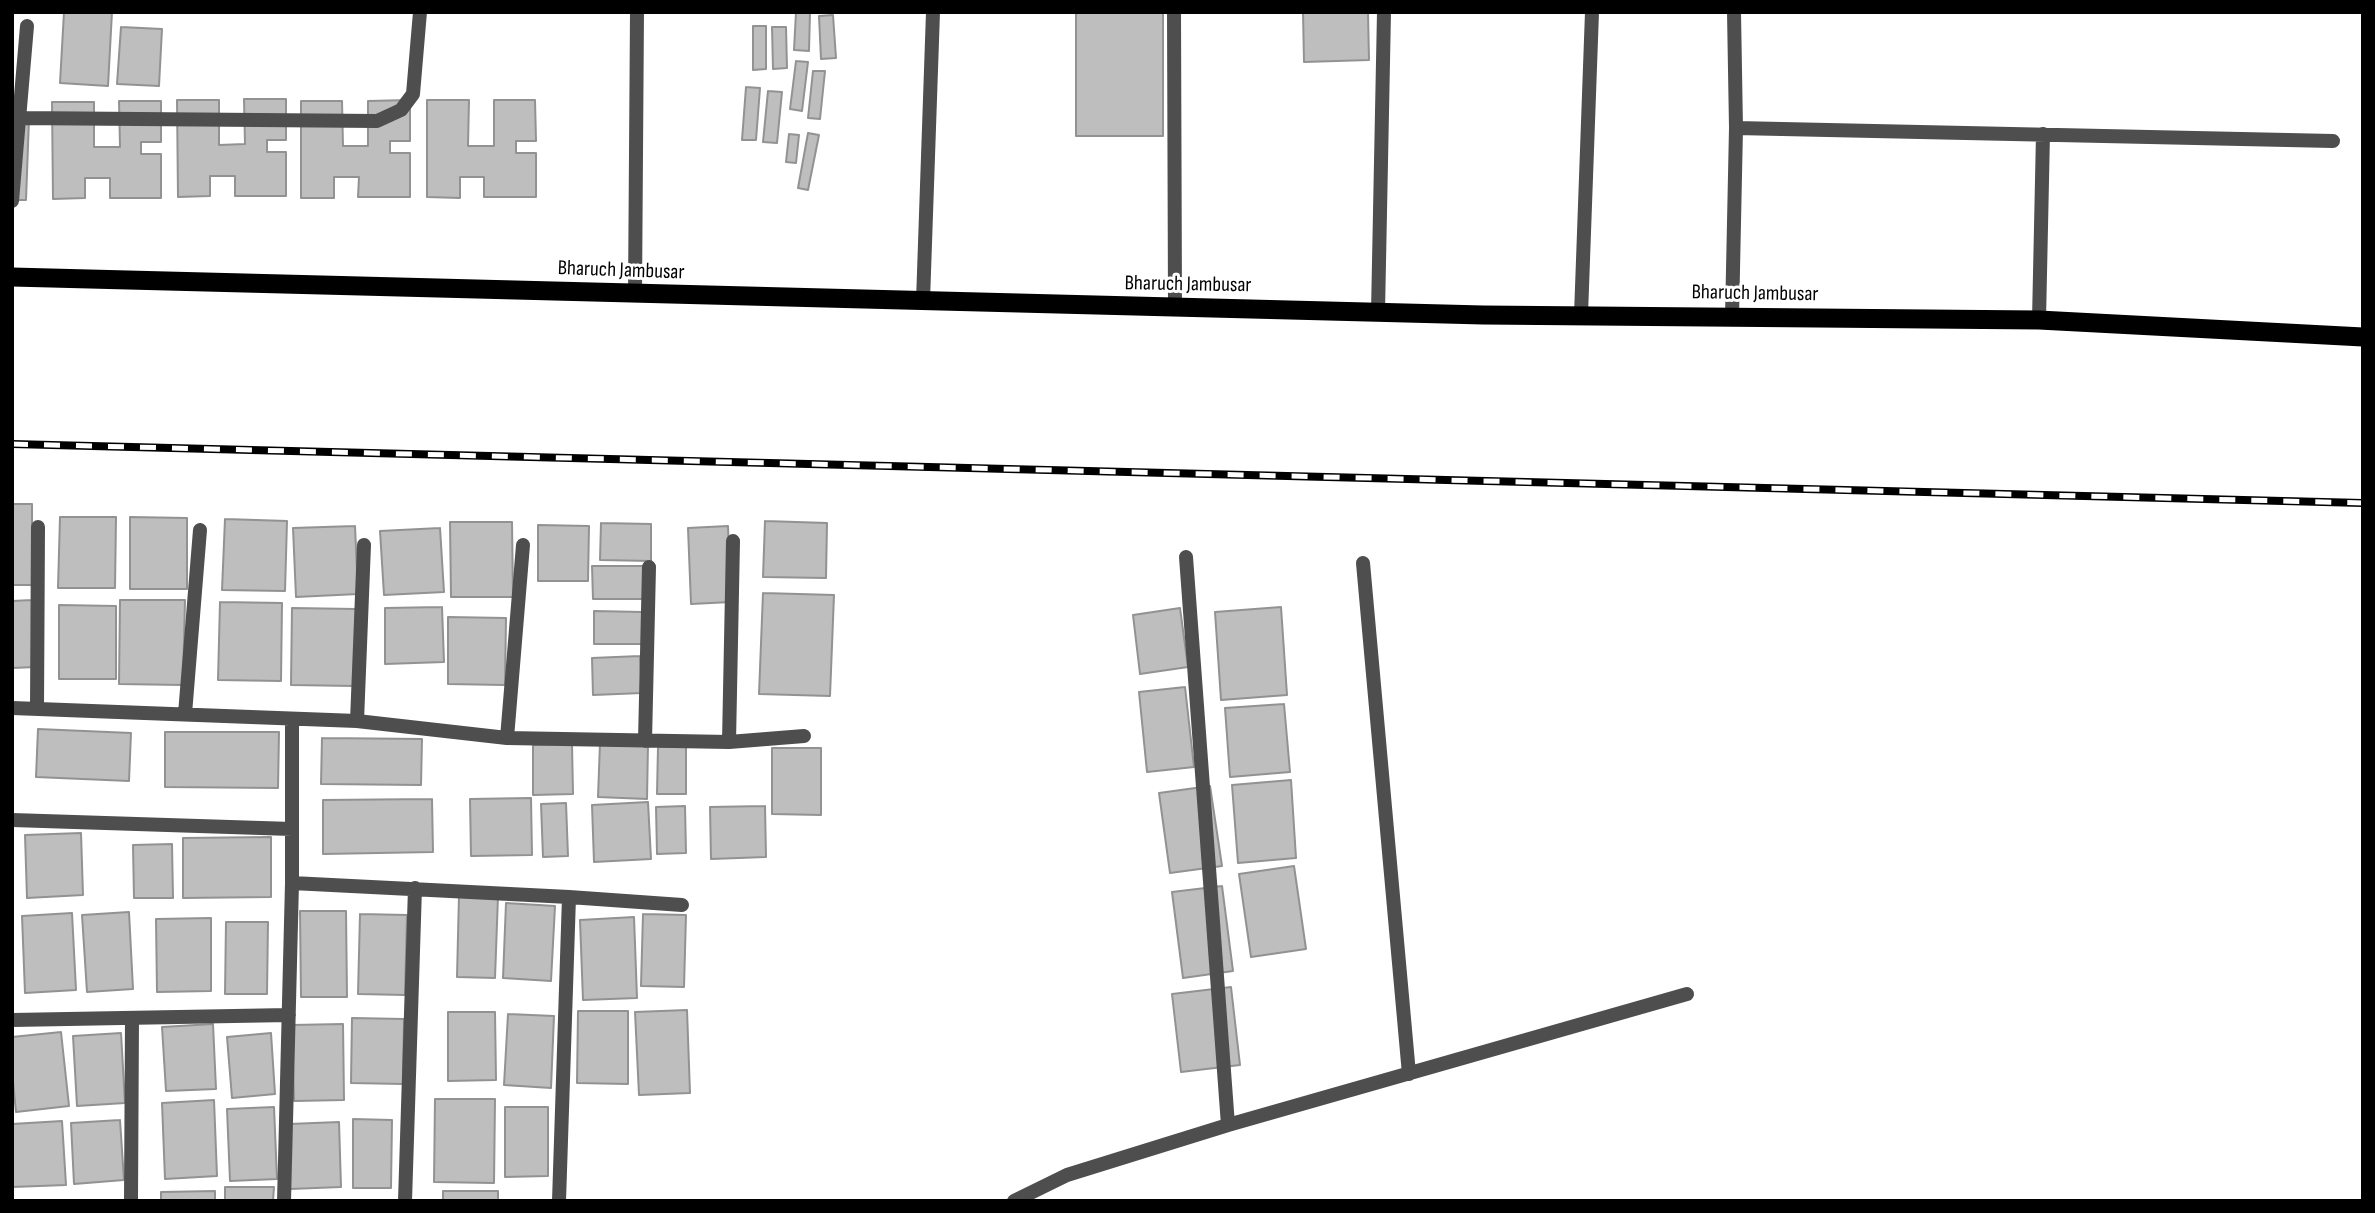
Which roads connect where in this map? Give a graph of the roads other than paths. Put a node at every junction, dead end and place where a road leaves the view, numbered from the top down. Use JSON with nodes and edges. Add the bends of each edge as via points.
{"nodes":[{"id":1,"x":420,"y":12,"type":"edge"},
{"id":2,"x":637,"y":12,"type":"edge"},
{"id":3,"x":933,"y":12,"type":"edge"},
{"id":4,"x":1174,"y":12,"type":"edge"},
{"id":5,"x":1384,"y":12,"type":"edge"},
{"id":6,"x":1592,"y":12,"type":"edge"},
{"id":7,"x":1734,"y":12,"type":"edge"},
{"id":8,"x":27,"y":26,"type":"dead end"},
{"id":9,"x":19,"y":118,"type":"junction"},
{"id":10,"x":1736,"y":128,"type":"junction"},
{"id":11,"x":2043,"y":134,"type":"junction"},
{"id":12,"x":2333,"y":141,"type":"dead end"},
{"id":13,"x":12,"y":201,"type":"edge"},
{"id":14,"x":12,"y":277,"type":"edge"},
{"id":15,"x":635,"y":294,"type":"junction"},
{"id":16,"x":923,"y":301,"type":"junction"},
{"id":17,"x":1175,"y":307,"type":"junction"},
{"id":18,"x":1378,"y":312,"type":"junction"},
{"id":19,"x":1581,"y":315,"type":"junction"},
{"id":20,"x":1732,"y":317,"type":"junction"},
{"id":21,"x":2039,"y":320,"type":"junction"},
{"id":22,"x":2363,"y":337,"type":"edge"},
{"id":23,"x":38,"y":527,"type":"dead end"},
{"id":24,"x":200,"y":530,"type":"dead end"},
{"id":25,"x":733,"y":541,"type":"dead end"},
{"id":26,"x":364,"y":545,"type":"dead end"},
{"id":27,"x":523,"y":545,"type":"dead end"},
{"id":28,"x":1186,"y":556,"type":"dead end"},
{"id":29,"x":1363,"y":562,"type":"dead end"},
{"id":30,"x":649,"y":567,"type":"dead end"},
{"id":31,"x":12,"y":708,"type":"edge"},
{"id":32,"x":37,"y":708,"type":"junction"},
{"id":33,"x":185,"y":714,"type":"junction"},
{"id":34,"x":292,"y":719,"type":"junction"},
{"id":35,"x":357,"y":721,"type":"junction"},
{"id":36,"x":804,"y":737,"type":"dead end"},
{"id":37,"x":507,"y":738,"type":"junction"},
{"id":38,"x":645,"y":741,"type":"junction"},
{"id":39,"x":729,"y":742,"type":"junction"},
{"id":40,"x":12,"y":820,"type":"edge"},
{"id":41,"x":292,"y":829,"type":"junction"},
{"id":42,"x":292,"y":883,"type":"junction"},
{"id":43,"x":415,"y":888,"type":"junction"},
{"id":44,"x":569,"y":897,"type":"junction"},
{"id":45,"x":681,"y":905,"type":"dead end"},
{"id":46,"x":1687,"y":994,"type":"dead end"},
{"id":47,"x":289,"y":1014,"type":"junction"},
{"id":48,"x":132,"y":1018,"type":"junction"},
{"id":49,"x":12,"y":1020,"type":"edge"},
{"id":50,"x":1409,"y":1074,"type":"junction"},
{"id":51,"x":1228,"y":1125,"type":"junction"},
{"id":52,"x":131,"y":1201,"type":"edge"},
{"id":53,"x":284,"y":1201,"type":"edge"},
{"id":54,"x":405,"y":1201,"type":"edge"},
{"id":55,"x":559,"y":1201,"type":"edge"},
{"id":56,"x":1014,"y":1201,"type":"edge"}],
"edges":[{"from":1,"to":9,"type":"street","via":[[413,94],[401,110],[377,121]]},
{"from":2,"to":15,"type":"street"},
{"from":3,"to":16,"type":"street"},
{"from":4,"to":17,"type":"street"},
{"from":5,"to":18,"type":"street"},
{"from":6,"to":19,"type":"street"},
{"from":7,"to":10,"type":"street"},
{"from":8,"to":9,"type":"street"},
{"from":9,"to":13,"type":"street"},
{"from":10,"to":11,"type":"street"},
{"from":10,"to":20,"type":"street"},
{"from":11,"to":12,"type":"street"},
{"from":11,"to":21,"type":"street"},
{"from":14,"to":15,"type":"highway","name":"Bharuch Jambusar"},
{"from":15,"to":16,"type":"highway","name":"Bharuch Jambusar"},
{"from":16,"to":17,"type":"highway","name":"Bharuch Jambusar"},
{"from":17,"to":18,"type":"highway","name":"Bharuch Jambusar"},
{"from":18,"to":19,"type":"highway","name":"Bharuch Jambusar"},
{"from":19,"to":20,"type":"highway","name":"Bharuch Jambusar"},
{"from":20,"to":21,"type":"highway","name":"Bharuch Jambusar"},
{"from":21,"to":22,"type":"highway","name":"Bharuch Jambusar"},
{"from":23,"to":32,"type":"street"},
{"from":24,"to":33,"type":"street"},
{"from":25,"to":39,"type":"street"},
{"from":26,"to":35,"type":"street"},
{"from":27,"to":37,"type":"street"},
{"from":28,"to":51,"type":"street"},
{"from":29,"to":50,"type":"street"},
{"from":30,"to":38,"type":"street"},
{"from":31,"to":32,"type":"street"},
{"from":32,"to":33,"type":"street"},
{"from":33,"to":34,"type":"street"},
{"from":34,"to":35,"type":"street"},
{"from":34,"to":41,"type":"street"},
{"from":35,"to":37,"type":"street"},
{"from":36,"to":39,"type":"street"},
{"from":37,"to":38,"type":"street"},
{"from":38,"to":39,"type":"street"},
{"from":40,"to":41,"type":"street"},
{"from":41,"to":42,"type":"street"},
{"from":42,"to":43,"type":"street"},
{"from":42,"to":47,"type":"street"},
{"from":43,"to":44,"type":"street"},
{"from":43,"to":54,"type":"street"},
{"from":44,"to":45,"type":"street"},
{"from":44,"to":55,"type":"street"},
{"from":46,"to":50,"type":"street"},
{"from":47,"to":48,"type":"street"},
{"from":47,"to":53,"type":"street"},
{"from":48,"to":49,"type":"street"},
{"from":48,"to":52,"type":"street"},
{"from":50,"to":51,"type":"street"},
{"from":51,"to":56,"type":"street","via":[[1067,1175]]}]}
